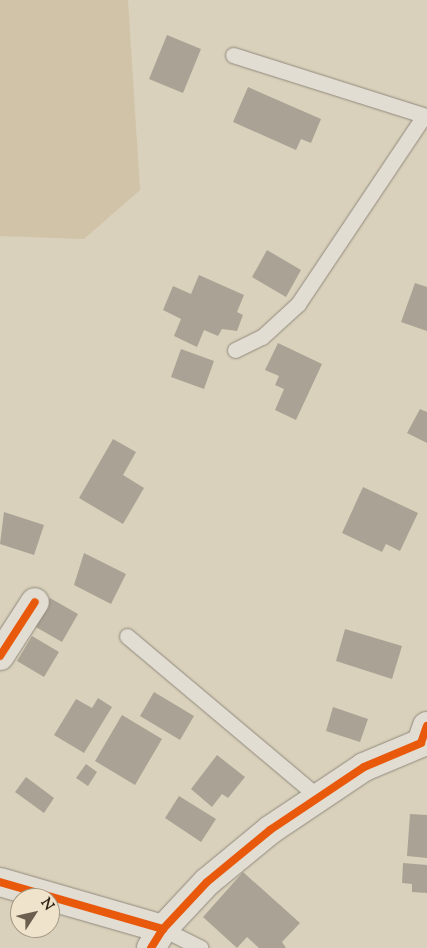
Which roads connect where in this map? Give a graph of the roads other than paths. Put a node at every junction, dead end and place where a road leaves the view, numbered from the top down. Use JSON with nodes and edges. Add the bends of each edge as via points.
{"nodes":[{"id":1,"x":233,"y":54,"type":"dead end"},
{"id":2,"x":426,"y":116,"type":"edge"},
{"id":3,"x":236,"y":350,"type":"dead end"},
{"id":4,"x":35,"y":602,"type":"dead end"},
{"id":5,"x":127,"y":636,"type":"dead end"},
{"id":6,"x":0,"y":656,"type":"edge"},
{"id":7,"x":425,"y":738,"type":"edge"},
{"id":8,"x":317,"y":796,"type":"junction"},
{"id":9,"x":0,"y":882,"type":"edge"},
{"id":10,"x":157,"y":938,"type":"edge"},
{"id":11,"x":201,"y":948,"type":"edge"}],
"edges":[{"from":1,"to":2,"type":"lane"},
{"from":2,"to":3,"type":"lane","via":[[298,304],[262,337]]},
{"from":4,"to":6,"type":"street"},
{"from":5,"to":8,"type":"lane"},
{"from":7,"to":8,"type":"street","via":[[364,766]]},
{"from":8,"to":10,"type":"street","via":[[207,882]]},
{"from":9,"to":10,"type":"street"},
{"from":10,"to":11,"type":"lane"}]}
